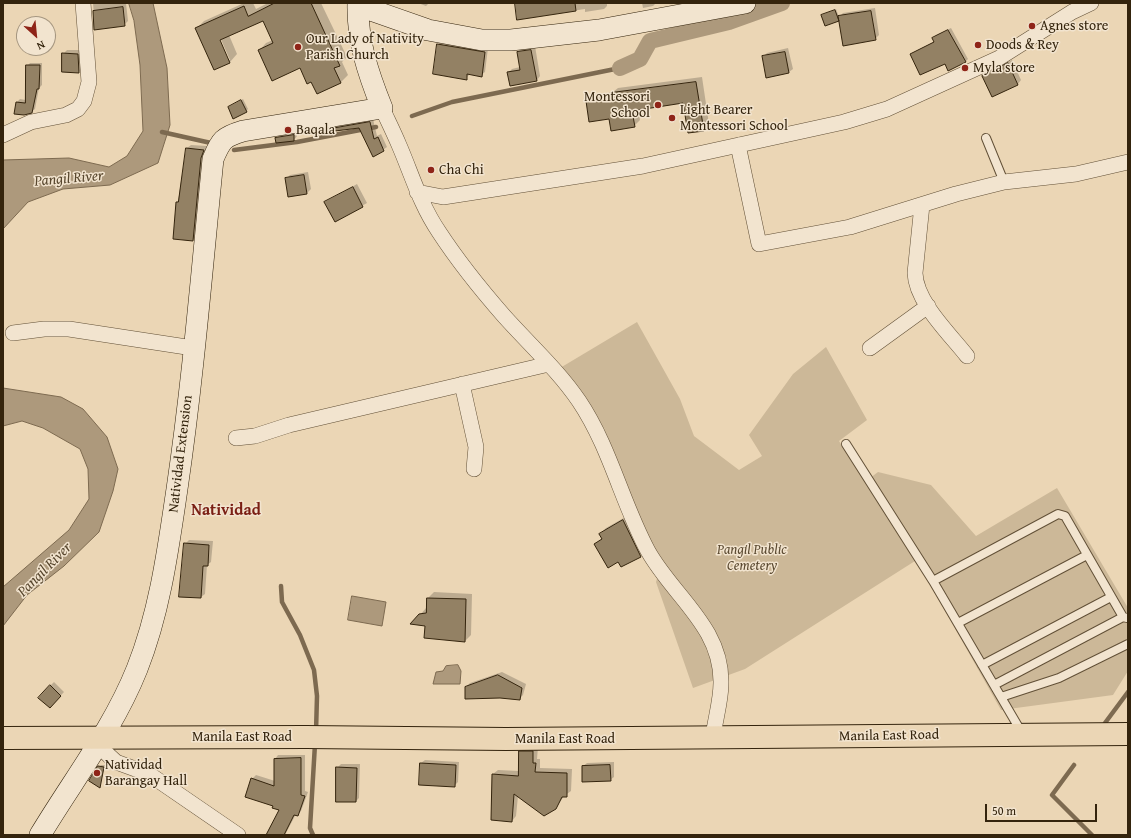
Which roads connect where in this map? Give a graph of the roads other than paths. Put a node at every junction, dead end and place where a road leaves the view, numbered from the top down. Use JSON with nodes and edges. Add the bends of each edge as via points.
{"nodes":[{"id":1,"x":83,"y":3,"type":"edge"},
{"id":2,"x":358,"y":3,"type":"edge"},
{"id":3,"x":363,"y":3,"type":"edge"},
{"id":4,"x":745,"y":3,"type":"edge"},
{"id":5,"x":1091,"y":3,"type":"edge"},
{"id":6,"x":382,"y":108,"type":"junction"},
{"id":7,"x":3,"y":135,"type":"edge"},
{"id":8,"x":986,"y":138,"type":"dead end"},
{"id":9,"x":738,"y":145,"type":"junction"},
{"id":10,"x":1128,"y":162,"type":"edge"},
{"id":11,"x":1004,"y":182,"type":"junction"},
{"id":12,"x":417,"y":192,"type":"junction"},
{"id":13,"x":922,"y":205,"type":"junction"},
{"id":14,"x":928,"y":306,"type":"junction"},
{"id":15,"x":13,"y":333,"type":"dead end"},
{"id":16,"x":193,"y":348,"type":"junction"},
{"id":17,"x":870,"y":348,"type":"dead end"},
{"id":18,"x":967,"y":356,"type":"dead end"},
{"id":19,"x":550,"y":364,"type":"junction"},
{"id":20,"x":462,"y":384,"type":"junction"},
{"id":21,"x":236,"y":438,"type":"dead end"},
{"id":22,"x":846,"y":444,"type":"dead end"},
{"id":23,"x":474,"y":469,"type":"dead end"},
{"id":24,"x":1087,"y":555,"type":"junction"},
{"id":25,"x":933,"y":580,"type":"junction"},
{"id":26,"x":1111,"y":597,"type":"junction"},
{"id":27,"x":1125,"y":617,"type":"edge"},
{"id":28,"x":958,"y":623,"type":"junction"},
{"id":29,"x":1128,"y":644,"type":"edge"},
{"id":30,"x":982,"y":665,"type":"junction"},
{"id":31,"x":994,"y":685,"type":"junction"},
{"id":32,"x":1001,"y":697,"type":"junction"},
{"id":33,"x":1023,"y":734,"type":"junction"},
{"id":34,"x":1128,"y":734,"type":"edge"},
{"id":35,"x":713,"y":737,"type":"junction"},
{"id":36,"x":3,"y":738,"type":"edge"},
{"id":37,"x":104,"y":738,"type":"junction"},
{"id":38,"x":40,"y":835,"type":"edge"},
{"id":39,"x":238,"y":835,"type":"edge"}],
"edges":[{"from":1,"to":7,"type":"street","via":[[89,82],[84,101],[78,109],[31,122]]},
{"from":2,"to":6,"type":"street","via":[[358,28],[365,65]]},
{"from":3,"to":4,"type":"street","via":[[371,10],[428,30],[482,40],[511,40],[599,30]]},
{"from":5,"to":9,"type":"street","via":[[1072,12],[999,58],[887,109],[844,122]]},
{"from":6,"to":12,"type":"street"},
{"from":6,"to":16,"type":"street","name":"Natividad Extension","via":[[243,130],[223,140],[213,159]]},
{"from":8,"to":11,"type":"lane"},
{"from":9,"to":12,"type":"street","via":[[643,166],[481,192],[443,197]]},
{"from":9,"to":13,"type":"street","via":[[759,244],[850,227]]},
{"from":10,"to":11,"type":"street","via":[[1076,174]]},
{"from":11,"to":13,"type":"street"},
{"from":12,"to":19,"type":"street","via":[[428,216],[456,254],[503,314]]},
{"from":13,"to":14,"type":"street","via":[[915,273],[918,291]]},
{"from":14,"to":17,"type":"street"},
{"from":14,"to":18,"type":"street"},
{"from":15,"to":16,"type":"street","via":[[44,329],[82,330]]},
{"from":16,"to":37,"type":"street","name":"Natividad Extension","via":[[184,443],[165,569],[152,628],[136,670]]},
{"from":19,"to":20,"type":"street"},
{"from":19,"to":35,"type":"street","via":[[580,402],[589,418],[637,530],[650,554],[705,626],[717,654],[721,683]]},
{"from":20,"to":21,"type":"street","via":[[254,436]]},
{"from":20,"to":23,"type":"street","via":[[476,448]]},
{"from":22,"to":25,"type":"lane"},
{"from":24,"to":25,"type":"lane","via":[[1065,516],[1058,514]]},
{"from":24,"to":26,"type":"lane"},
{"from":24,"to":28,"type":"lane"},
{"from":25,"to":28,"type":"lane"},
{"from":26,"to":27,"type":"lane"},
{"from":26,"to":30,"type":"lane"},
{"from":27,"to":31,"type":"lane"},
{"from":28,"to":30,"type":"lane"},
{"from":29,"to":32,"type":"lane","via":[[1059,678]]},
{"from":30,"to":31,"type":"lane"},
{"from":31,"to":32,"type":"lane"},
{"from":32,"to":33,"type":"lane"},
{"from":33,"to":34,"type":"main road","name":"Manila East Road"},
{"from":33,"to":35,"type":"main road","name":"Manila East Road"},
{"from":35,"to":37,"type":"main road","name":"Manila East Road"},
{"from":36,"to":37,"type":"main road","name":"Manila East Road"},
{"from":37,"to":38,"type":"street","name":"Natividad Extension"},
{"from":37,"to":39,"type":"street","via":[[104,750],[116,762],[149,774]]}]}
